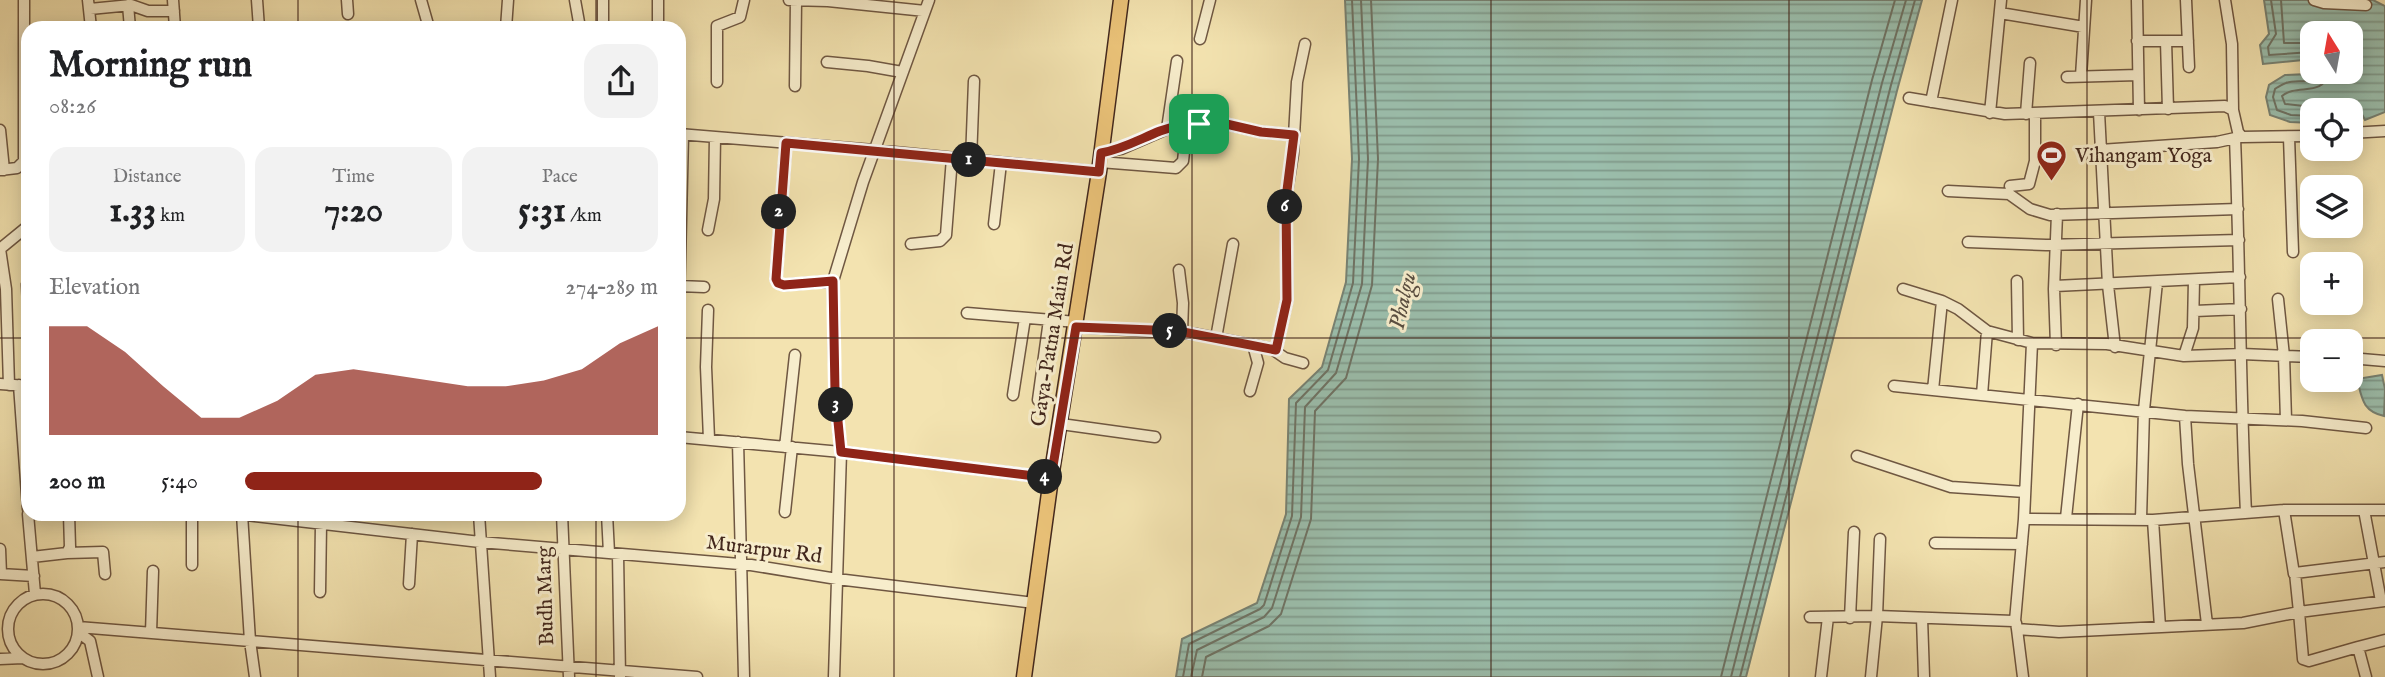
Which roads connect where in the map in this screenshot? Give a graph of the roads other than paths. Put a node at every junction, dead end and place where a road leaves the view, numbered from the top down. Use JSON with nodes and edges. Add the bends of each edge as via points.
{"nodes":[{"id":1,"x":24,"y":0,"type":"edge"},
{"id":2,"x":257,"y":0,"type":"edge"},
{"id":3,"x":346,"y":0,"type":"edge"},
{"id":4,"x":421,"y":0,"type":"edge"},
{"id":5,"x":508,"y":0,"type":"edge"},
{"id":6,"x":575,"y":0,"type":"edge"},
{"id":7,"x":603,"y":0,"type":"edge"},
{"id":8,"x":658,"y":0,"type":"edge"},
{"id":9,"x":744,"y":0,"type":"edge"},
{"id":10,"x":789,"y":0,"type":"edge"},
{"id":11,"x":1121,"y":0,"type":"edge"},
{"id":12,"x":1210,"y":0,"type":"edge"},
{"id":13,"x":1952,"y":0,"type":"edge"},
{"id":14,"x":2001,"y":0,"type":"edge"},
{"id":15,"x":2086,"y":0,"type":"edge"},
{"id":16,"x":2137,"y":0,"type":"edge"},
{"id":17,"x":2186,"y":0,"type":"edge"},
{"id":18,"x":2225,"y":0,"type":"edge"},
{"id":19,"x":2314,"y":0,"type":"edge"},
{"id":20,"x":796,"y":1,"type":"edge"},
{"id":21,"x":829,"y":1,"type":"edge"},
{"id":22,"x":2326,"y":2,"type":"edge"},
{"id":23,"x":89,"y":5,"type":"edge"},
{"id":24,"x":128,"y":5,"type":"junction"},
{"id":25,"x":173,"y":5,"type":"edge"},
{"id":26,"x":2366,"y":5,"type":"dead end"},
{"id":27,"x":927,"y":6,"type":"edge"},
{"id":28,"x":2000,"y":13,"type":"junction"},
{"id":29,"x":348,"y":14,"type":"dead end"},
{"id":30,"x":25,"y":21,"type":"edge"},
{"id":31,"x":129,"y":21,"type":"edge"},
{"id":32,"x":258,"y":21,"type":"edge"},
{"id":33,"x":427,"y":21,"type":"edge"},
{"id":34,"x":506,"y":21,"type":"edge"},
{"id":35,"x":579,"y":21,"type":"edge"},
{"id":36,"x":603,"y":21,"type":"edge"},
{"id":37,"x":658,"y":21,"type":"edge"},
{"id":38,"x":2084,"y":27,"type":"junction"},
{"id":39,"x":1200,"y":39,"type":"dead end"},
{"id":40,"x":2137,"y":41,"type":"junction"},
{"id":41,"x":2166,"y":41,"type":"junction"},
{"id":42,"x":2188,"y":41,"type":"junction"},
{"id":43,"x":1305,"y":44,"type":"dead end"},
{"id":44,"x":1177,"y":61,"type":"dead end"},
{"id":45,"x":827,"y":62,"type":"dead end"},
{"id":46,"x":2030,"y":63,"type":"dead end"},
{"id":47,"x":2189,"y":67,"type":"dead end"},
{"id":48,"x":902,"y":72,"type":"junction"},
{"id":49,"x":2138,"y":75,"type":"junction"},
{"id":50,"x":2081,"y":76,"type":"junction"},
{"id":51,"x":2067,"y":77,"type":"dead end"},
{"id":52,"x":975,"y":81,"type":"dead end"},
{"id":53,"x":716,"y":82,"type":"dead end"},
{"id":54,"x":795,"y":86,"type":"dead end"},
{"id":55,"x":1909,"y":98,"type":"dead end"},
{"id":56,"x":1931,"y":102,"type":"junction"},
{"id":57,"x":2168,"y":109,"type":"junction"},
{"id":58,"x":2139,"y":110,"type":"junction"},
{"id":59,"x":2233,"y":110,"type":"junction"},
{"id":60,"x":2099,"y":112,"type":"junction"},
{"id":61,"x":1990,"y":113,"type":"junction"},
{"id":62,"x":2031,"y":114,"type":"junction"},
{"id":63,"x":1187,"y":125,"type":"junction"},
{"id":64,"x":1167,"y":129,"type":"junction"},
{"id":65,"x":0,"y":130,"type":"edge"},
{"id":66,"x":2385,"y":131,"type":"edge"},
{"id":67,"x":2363,"y":132,"type":"edge"},
{"id":68,"x":686,"y":135,"type":"edge"},
{"id":69,"x":1294,"y":135,"type":"junction"},
{"id":70,"x":715,"y":137,"type":"junction"},
{"id":71,"x":2239,"y":137,"type":"junction"},
{"id":72,"x":2289,"y":137,"type":"junction"},
{"id":73,"x":2300,"y":137,"type":"edge"},
{"id":74,"x":786,"y":143,"type":"junction"},
{"id":75,"x":874,"y":150,"type":"junction"},
{"id":76,"x":2100,"y":150,"type":"junction"},
{"id":77,"x":952,"y":158,"type":"junction"},
{"id":78,"x":971,"y":160,"type":"junction"},
{"id":79,"x":1100,"y":162,"type":"junction"},
{"id":80,"x":1000,"y":163,"type":"junction"},
{"id":81,"x":21,"y":164,"type":"edge"},
{"id":82,"x":2,"y":170,"type":"edge"},
{"id":83,"x":2010,"y":186,"type":"dead end"},
{"id":84,"x":1948,"y":191,"type":"dead end"},
{"id":85,"x":2238,"y":209,"type":"junction"},
{"id":86,"x":2103,"y":213,"type":"junction"},
{"id":87,"x":2057,"y":214,"type":"junction"},
{"id":88,"x":995,"y":224,"type":"dead end"},
{"id":89,"x":708,"y":230,"type":"dead end"},
{"id":90,"x":21,"y":232,"type":"edge"},
{"id":91,"x":2239,"y":240,"type":"junction"},
{"id":92,"x":1968,"y":242,"type":"dead end"},
{"id":93,"x":911,"y":244,"type":"dead end"},
{"id":94,"x":1233,"y":244,"type":"dead end"},
{"id":95,"x":2106,"y":244,"type":"junction"},
{"id":96,"x":2057,"y":245,"type":"junction"},
{"id":97,"x":0,"y":249,"type":"edge"},
{"id":98,"x":2293,"y":253,"type":"dead end"},
{"id":99,"x":1178,"y":271,"type":"dead end"},
{"id":100,"x":2240,"y":277,"type":"junction"},
{"id":101,"x":2194,"y":280,"type":"junction"},
{"id":102,"x":833,"y":281,"type":"junction"},
{"id":103,"x":2017,"y":281,"type":"dead end"},
{"id":104,"x":2157,"y":282,"type":"junction"},
{"id":105,"x":2108,"y":285,"type":"junction"},
{"id":106,"x":686,"y":286,"type":"edge"},
{"id":107,"x":2055,"y":286,"type":"junction"},
{"id":108,"x":704,"y":287,"type":"dead end"},
{"id":109,"x":1903,"y":289,"type":"dead end"},
{"id":110,"x":2278,"y":299,"type":"dead end"},
{"id":111,"x":1942,"y":302,"type":"junction"},
{"id":112,"x":2241,"y":309,"type":"junction"},
{"id":113,"x":708,"y":310,"type":"dead end"},
{"id":114,"x":2194,"y":311,"type":"junction"},
{"id":115,"x":967,"y":313,"type":"dead end"},
{"id":116,"x":1025,"y":318,"type":"junction"},
{"id":117,"x":1049,"y":320,"type":"junction"},
{"id":118,"x":1076,"y":325,"type":"junction"},
{"id":119,"x":1987,"y":331,"type":"junction"},
{"id":120,"x":1182,"y":332,"type":"junction"},
{"id":121,"x":1216,"y":338,"type":"junction"},
{"id":122,"x":2018,"y":340,"type":"junction"},
{"id":123,"x":2032,"y":344,"type":"junction"},
{"id":124,"x":1253,"y":345,"type":"junction"},
{"id":125,"x":2056,"y":345,"type":"junction"},
{"id":126,"x":2115,"y":347,"type":"junction"},
{"id":127,"x":1276,"y":350,"type":"junction"},
{"id":128,"x":2151,"y":352,"type":"junction"},
{"id":129,"x":2242,"y":354,"type":"junction"},
{"id":130,"x":795,"y":355,"type":"dead end"},
{"id":131,"x":2184,"y":356,"type":"junction"},
{"id":132,"x":2284,"y":356,"type":"junction"},
{"id":133,"x":2300,"y":357,"type":"edge"},
{"id":134,"x":2363,"y":359,"type":"edge"},
{"id":135,"x":2385,"y":360,"type":"edge"},
{"id":136,"x":1303,"y":363,"type":"dead end"},
{"id":137,"x":14,"y":385,"type":"edge"},
{"id":138,"x":1894,"y":386,"type":"dead end"},
{"id":139,"x":1934,"y":390,"type":"junction"},
{"id":140,"x":1250,"y":391,"type":"dead end"},
{"id":141,"x":1013,"y":395,"type":"dead end"},
{"id":142,"x":1982,"y":395,"type":"junction"},
{"id":143,"x":1038,"y":400,"type":"dead end"},
{"id":144,"x":2028,"y":400,"type":"junction"},
{"id":145,"x":2078,"y":404,"type":"junction"},
{"id":146,"x":2144,"y":410,"type":"junction"},
{"id":147,"x":2185,"y":416,"type":"junction"},
{"id":148,"x":2241,"y":418,"type":"junction"},
{"id":149,"x":2286,"y":420,"type":"junction"},
{"id":150,"x":1061,"y":424,"type":"junction"},
{"id":151,"x":2366,"y":428,"type":"dead end"},
{"id":152,"x":686,"y":437,"type":"edge"},
{"id":153,"x":1155,"y":437,"type":"dead end"},
{"id":154,"x":709,"y":439,"type":"junction"},
{"id":155,"x":738,"y":442,"type":"junction"},
{"id":156,"x":21,"y":443,"type":"edge"},
{"id":157,"x":788,"y":447,"type":"junction"},
{"id":158,"x":841,"y":452,"type":"junction"},
{"id":159,"x":1857,"y":456,"type":"dead end"},
{"id":160,"x":1051,"y":478,"type":"junction"},
{"id":161,"x":2025,"y":492,"type":"junction"},
{"id":162,"x":2284,"y":510,"type":"junction"},
{"id":163,"x":2364,"y":510,"type":"junction"},
{"id":164,"x":2385,"y":510,"type":"edge"},
{"id":165,"x":785,"y":512,"type":"dead end"},
{"id":166,"x":2246,"y":513,"type":"junction"},
{"id":167,"x":2195,"y":517,"type":"junction"},
{"id":168,"x":2066,"y":518,"type":"junction"},
{"id":169,"x":2024,"y":519,"type":"junction"},
{"id":170,"x":2147,"y":519,"type":"junction"},
{"id":171,"x":29,"y":521,"type":"edge"},
{"id":172,"x":69,"y":521,"type":"edge"},
{"id":173,"x":192,"y":521,"type":"edge"},
{"id":174,"x":241,"y":521,"type":"edge"},
{"id":175,"x":329,"y":521,"type":"edge"},
{"id":176,"x":480,"y":521,"type":"edge"},
{"id":177,"x":562,"y":521,"type":"edge"},
{"id":178,"x":608,"y":521,"type":"edge"},
{"id":179,"x":1854,"y":532,"type":"dead end"},
{"id":180,"x":412,"y":534,"type":"junction"},
{"id":181,"x":1880,"y":539,"type":"dead end"},
{"id":182,"x":481,"y":542,"type":"junction"},
{"id":183,"x":1935,"y":543,"type":"dead end"},
{"id":184,"x":2022,"y":544,"type":"junction"},
{"id":185,"x":0,"y":549,"type":"edge"},
{"id":186,"x":564,"y":550,"type":"junction"},
{"id":187,"x":67,"y":553,"type":"junction"},
{"id":188,"x":613,"y":554,"type":"junction"},
{"id":189,"x":32,"y":557,"type":"junction"},
{"id":190,"x":2380,"y":563,"type":"edge"},
{"id":191,"x":192,"y":565,"type":"dead end"},
{"id":192,"x":741,"y":565,"type":"junction"},
{"id":193,"x":153,"y":570,"type":"dead end"},
{"id":194,"x":1,"y":574,"type":"edge"},
{"id":195,"x":105,"y":574,"type":"dead end"},
{"id":196,"x":2294,"y":574,"type":"junction"},
{"id":197,"x":34,"y":576,"type":"junction"},
{"id":198,"x":837,"y":579,"type":"junction"},
{"id":199,"x":409,"y":584,"type":"dead end"},
{"id":200,"x":320,"y":592,"type":"dead end"},
{"id":201,"x":35,"y":594,"type":"junction"},
{"id":202,"x":2383,"y":601,"type":"edge"},
{"id":203,"x":1034,"y":603,"type":"junction"},
{"id":204,"x":2299,"y":612,"type":"junction"},
{"id":205,"x":1810,"y":617,"type":"dead end"},
{"id":206,"x":1828,"y":617,"type":"junction"},
{"id":207,"x":1877,"y":617,"type":"junction"},
{"id":208,"x":1850,"y":618,"type":"junction"},
{"id":209,"x":1922,"y":618,"type":"junction"},
{"id":210,"x":4,"y":622,"type":"edge"},
{"id":211,"x":2207,"y":624,"type":"junction"},
{"id":212,"x":2016,"y":625,"type":"junction"},
{"id":213,"x":2160,"y":627,"type":"junction"},
{"id":214,"x":78,"y":630,"type":"junction"},
{"id":215,"x":150,"y":633,"type":"junction"},
{"id":216,"x":4,"y":640,"type":"edge"},
{"id":217,"x":2385,"y":640,"type":"edge"},
{"id":218,"x":250,"y":642,"type":"junction"},
{"id":219,"x":2358,"y":647,"type":"junction"},
{"id":220,"x":23,"y":658,"type":"junction"},
{"id":221,"x":0,"y":659,"type":"edge"},
{"id":222,"x":489,"y":659,"type":"junction"},
{"id":223,"x":45,"y":664,"type":"junction"},
{"id":224,"x":568,"y":672,"type":"edge"},
{"id":225,"x":620,"y":675,"type":"edge"},
{"id":226,"x":47,"y":677,"type":"edge"},
{"id":227,"x":97,"y":677,"type":"edge"},
{"id":228,"x":255,"y":677,"type":"edge"},
{"id":229,"x":490,"y":677,"type":"edge"},
{"id":230,"x":697,"y":677,"type":"edge"},
{"id":231,"x":744,"y":677,"type":"edge"},
{"id":232,"x":834,"y":677,"type":"edge"},
{"id":233,"x":1024,"y":677,"type":"edge"},
{"id":234,"x":1821,"y":677,"type":"edge"},
{"id":235,"x":1871,"y":677,"type":"edge"},
{"id":236,"x":1924,"y":677,"type":"edge"},
{"id":237,"x":2023,"y":677,"type":"edge"},
{"id":238,"x":2365,"y":677,"type":"edge"}],
"edges":[{"from":1,"to":30,"type":"street"},
{"from":2,"to":32,"type":"street"},
{"from":3,"to":29,"type":"street"},
{"from":4,"to":33,"type":"street"},
{"from":5,"to":34,"type":"street"},
{"from":6,"to":35,"type":"street"},
{"from":7,"to":36,"type":"street"},
{"from":8,"to":37,"type":"street"},
{"from":9,"to":53,"type":"street","via":[[740,17],[717,26]]},
{"from":10,"to":20,"type":"street"},
{"from":11,"to":79,"type":"main road","name":"Gaya-Patna Main Rd"},
{"from":12,"to":39,"type":"street"},
{"from":13,"to":56,"type":"street"},
{"from":14,"to":28,"type":"street"},
{"from":15,"to":38,"type":"street"},
{"from":16,"to":40,"type":"street"},
{"from":17,"to":42,"type":"street"},
{"from":18,"to":59,"type":"street","via":[[2232,44]]},
{"from":19,"to":22,"type":"street"},
{"from":20,"to":21,"type":"street"},
{"from":20,"to":54,"type":"street"},
{"from":21,"to":27,"type":"street"},
{"from":22,"to":26,"type":"street"},
{"from":23,"to":24,"type":"street"},
{"from":24,"to":25,"type":"street","via":[[148,11]]},
{"from":24,"to":31,"type":"street"},
{"from":27,"to":48,"type":"street"},
{"from":28,"to":38,"type":"street"},
{"from":28,"to":61,"type":"street"},
{"from":38,"to":50,"type":"street"},
{"from":40,"to":41,"type":"street"},
{"from":40,"to":49,"type":"street"},
{"from":41,"to":42,"type":"street"},
{"from":41,"to":57,"type":"street"},
{"from":42,"to":47,"type":"street"},
{"from":43,"to":69,"type":"street"},
{"from":44,"to":64,"type":"street"},
{"from":45,"to":48,"type":"street"},
{"from":46,"to":62,"type":"street"},
{"from":48,"to":75,"type":"street"},
{"from":49,"to":50,"type":"street"},
{"from":49,"to":58,"type":"street"},
{"from":50,"to":51,"type":"street"},
{"from":52,"to":78,"type":"street"},
{"from":55,"to":56,"type":"street"},
{"from":56,"to":61,"type":"street"},
{"from":57,"to":58,"type":"street"},
{"from":57,"to":59,"type":"street","via":[[2225,106]]},
{"from":58,"to":60,"type":"street"},
{"from":59,"to":71,"type":"street"},
{"from":60,"to":62,"type":"street"},
{"from":60,"to":76,"type":"street"},
{"from":61,"to":62,"type":"street"},
{"from":62,"to":83,"type":"street","via":[[2035,162],[2029,184]]},
{"from":63,"to":64,"type":"street"},
{"from":63,"to":69,"type":"street","via":[[1222,123]]},
{"from":63,"to":79,"type":"street","via":[[1183,161],[1176,168]]},
{"from":64,"to":79,"type":"street"},
{"from":65,"to":82,"type":"street"},
{"from":66,"to":67,"type":"street"},
{"from":68,"to":70,"type":"street"},
{"from":69,"to":127,"type":"street","via":[[1286,198],[1287,300]]},
{"from":70,"to":74,"type":"street"},
{"from":70,"to":89,"type":"street","via":[[714,199]]},
{"from":71,"to":72,"type":"street"},
{"from":71,"to":76,"type":"street"},
{"from":71,"to":85,"type":"street"},
{"from":72,"to":73,"type":"street"},
{"from":72,"to":98,"type":"street"},
{"from":74,"to":75,"type":"street"},
{"from":74,"to":102,"type":"street","via":[[776,279],[784,285]]},
{"from":75,"to":77,"type":"street"},
{"from":75,"to":102,"type":"street"},
{"from":76,"to":86,"type":"street"},
{"from":77,"to":78,"type":"street"},
{"from":77,"to":93,"type":"street","via":[[946,235],[940,241]]},
{"from":78,"to":80,"type":"street"},
{"from":79,"to":80,"type":"street"},
{"from":79,"to":118,"type":"main road","name":"Gaya-Patna Main Rd"},
{"from":80,"to":88,"type":"street"},
{"from":81,"to":82,"type":"street"},
{"from":84,"to":87,"type":"street","via":[[2009,194],[2030,209]]},
{"from":85,"to":86,"type":"street"},
{"from":85,"to":91,"type":"street"},
{"from":86,"to":87,"type":"street"},
{"from":86,"to":95,"type":"street"},
{"from":87,"to":96,"type":"street"},
{"from":90,"to":97,"type":"street"},
{"from":91,"to":95,"type":"street"},
{"from":91,"to":100,"type":"street"},
{"from":92,"to":96,"type":"street"},
{"from":94,"to":121,"type":"street"},
{"from":95,"to":96,"type":"street"},
{"from":95,"to":105,"type":"street"},
{"from":96,"to":107,"type":"street"},
{"from":97,"to":137,"type":"street"},
{"from":99,"to":120,"type":"street"},
{"from":100,"to":101,"type":"street"},
{"from":100,"to":112,"type":"street"},
{"from":101,"to":104,"type":"street"},
{"from":101,"to":114,"type":"street"},
{"from":102,"to":158,"type":"street"},
{"from":103,"to":122,"type":"street"},
{"from":104,"to":105,"type":"street"},
{"from":104,"to":128,"type":"street"},
{"from":105,"to":107,"type":"street"},
{"from":105,"to":126,"type":"street"},
{"from":106,"to":108,"type":"street"},
{"from":107,"to":125,"type":"street"},
{"from":109,"to":111,"type":"street"},
{"from":110,"to":132,"type":"street"},
{"from":111,"to":119,"type":"street"},
{"from":111,"to":139,"type":"street"},
{"from":112,"to":114,"type":"street"},
{"from":112,"to":129,"type":"street"},
{"from":113,"to":154,"type":"street"},
{"from":114,"to":131,"type":"street"},
{"from":115,"to":116,"type":"street"},
{"from":116,"to":117,"type":"street"},
{"from":116,"to":141,"type":"street"},
{"from":117,"to":118,"type":"street"},
{"from":117,"to":143,"type":"street"},
{"from":118,"to":120,"type":"street"},
{"from":118,"to":150,"type":"main road","name":"Gaya-Patna Main Rd"},
{"from":119,"to":122,"type":"street"},
{"from":119,"to":142,"type":"street"},
{"from":120,"to":121,"type":"street"},
{"from":121,"to":124,"type":"street"},
{"from":122,"to":123,"type":"street"},
{"from":123,"to":125,"type":"street"},
{"from":123,"to":144,"type":"street"},
{"from":124,"to":127,"type":"street"},
{"from":124,"to":140,"type":"street","via":[[1258,363]]},
{"from":125,"to":126,"type":"street"},
{"from":126,"to":128,"type":"street"},
{"from":127,"to":136,"type":"street"},
{"from":128,"to":131,"type":"street"},
{"from":128,"to":146,"type":"street"},
{"from":129,"to":131,"type":"street"},
{"from":129,"to":132,"type":"street"},
{"from":129,"to":148,"type":"street"},
{"from":130,"to":157,"type":"street"},
{"from":132,"to":133,"type":"street"},
{"from":132,"to":149,"type":"street"},
{"from":134,"to":135,"type":"street"},
{"from":137,"to":156,"type":"street"},
{"from":138,"to":139,"type":"street"},
{"from":139,"to":142,"type":"street"},
{"from":142,"to":144,"type":"street"},
{"from":144,"to":145,"type":"street"},
{"from":144,"to":161,"type":"street"},
{"from":145,"to":146,"type":"street"},
{"from":145,"to":168,"type":"street"},
{"from":146,"to":147,"type":"street"},
{"from":146,"to":170,"type":"street"},
{"from":147,"to":148,"type":"street"},
{"from":147,"to":167,"type":"street"},
{"from":148,"to":149,"type":"street"},
{"from":148,"to":166,"type":"street"},
{"from":149,"to":151,"type":"street"},
{"from":150,"to":153,"type":"street"},
{"from":150,"to":160,"type":"main road","name":"Gaya-Patna Main Rd"},
{"from":152,"to":154,"type":"street"},
{"from":154,"to":155,"type":"street"},
{"from":155,"to":157,"type":"street"},
{"from":155,"to":192,"type":"street"},
{"from":157,"to":158,"type":"street"},
{"from":157,"to":165,"type":"street"},
{"from":158,"to":160,"type":"street"},
{"from":158,"to":198,"type":"street"},
{"from":159,"to":161,"type":"street","via":[[1951,487]]},
{"from":160,"to":203,"type":"main road","name":"Gaya-Patna Main Rd"},
{"from":161,"to":169,"type":"street"},
{"from":162,"to":163,"type":"street"},
{"from":162,"to":166,"type":"street"},
{"from":162,"to":196,"type":"street"},
{"from":163,"to":164,"type":"street"},
{"from":163,"to":190,"type":"street"},
{"from":166,"to":167,"type":"street"},
{"from":167,"to":170,"type":"street"},
{"from":167,"to":211,"type":"street"},
{"from":168,"to":169,"type":"street"},
{"from":168,"to":170,"type":"street"},
{"from":169,"to":184,"type":"street"},
{"from":170,"to":213,"type":"street"},
{"from":171,"to":189,"type":"street"},
{"from":172,"to":187,"type":"street"},
{"from":173,"to":191,"type":"street"},
{"from":174,"to":218,"type":"street"},
{"from":175,"to":180,"type":"street","name":"Murarpur Rd"},
{"from":175,"to":200,"type":"street"},
{"from":176,"to":182,"type":"street"},
{"from":177,"to":186,"type":"street","name":"Budh Marg"},
{"from":178,"to":188,"type":"street"},
{"from":179,"to":208,"type":"street"},
{"from":180,"to":182,"type":"street","name":"Murarpur Rd"},
{"from":180,"to":199,"type":"street"},
{"from":181,"to":207,"type":"street"},
{"from":182,"to":186,"type":"street","name":"Murarpur Rd"},
{"from":182,"to":222,"type":"street"},
{"from":183,"to":184,"type":"street"},
{"from":184,"to":212,"type":"street"},
{"from":185,"to":194,"type":"street"},
{"from":186,"to":188,"type":"street","name":"Murarpur Rd"},
{"from":186,"to":224,"type":"street","name":"Budh Marg"},
{"from":187,"to":189,"type":"street"},
{"from":187,"to":195,"type":"street","via":[[103,552]]},
{"from":188,"to":192,"type":"street","name":"Murarpur Rd"},
{"from":188,"to":225,"type":"street"},
{"from":189,"to":197,"type":"street"},
{"from":190,"to":196,"type":"street"},
{"from":190,"to":202,"type":"street"},
{"from":192,"to":198,"type":"street","name":"Murarpur Rd"},
{"from":192,"to":231,"type":"street"},
{"from":193,"to":215,"type":"street"},
{"from":194,"to":197,"type":"street"},
{"from":196,"to":204,"type":"street"},
{"from":197,"to":201,"type":"street"},
{"from":198,"to":203,"type":"street","name":"Murarpur Rd"},
{"from":198,"to":232,"type":"street"},
{"from":201,"to":210,"type":"street","via":[[15,607]]},
{"from":201,"to":214,"type":"street","via":[[57,596],[66,602]]},
{"from":202,"to":204,"type":"street"},
{"from":203,"to":233,"type":"main road","name":"Gaya-Patna Main Rd"},
{"from":204,"to":211,"type":"street","via":[[2243,623]]},
{"from":204,"to":219,"type":"street","via":[[2303,659]]},
{"from":205,"to":206,"type":"street"},
{"from":206,"to":208,"type":"street"},
{"from":206,"to":234,"type":"street"},
{"from":207,"to":208,"type":"street"},
{"from":207,"to":209,"type":"street"},
{"from":207,"to":235,"type":"street"},
{"from":209,"to":212,"type":"street"},
{"from":209,"to":236,"type":"street"},
{"from":210,"to":216,"type":"street"},
{"from":211,"to":213,"type":"street"},
{"from":212,"to":213,"type":"street","via":[[2059,632]]},
{"from":212,"to":237,"type":"street"},
{"from":214,"to":215,"type":"street"},
{"from":214,"to":223,"type":"street","via":[[76,642],[64,657]]},
{"from":214,"to":227,"type":"street","via":[[90,641]]},
{"from":215,"to":218,"type":"street"},
{"from":216,"to":220,"type":"street"},
{"from":217,"to":219,"type":"street"},
{"from":218,"to":222,"type":"street"},
{"from":218,"to":228,"type":"street"},
{"from":219,"to":238,"type":"street"},
{"from":220,"to":221,"type":"street"},
{"from":220,"to":223,"type":"street"},
{"from":222,"to":224,"type":"street"},
{"from":222,"to":229,"type":"street"},
{"from":223,"to":226,"type":"street"},
{"from":224,"to":225,"type":"street"},
{"from":225,"to":230,"type":"street"}]}
